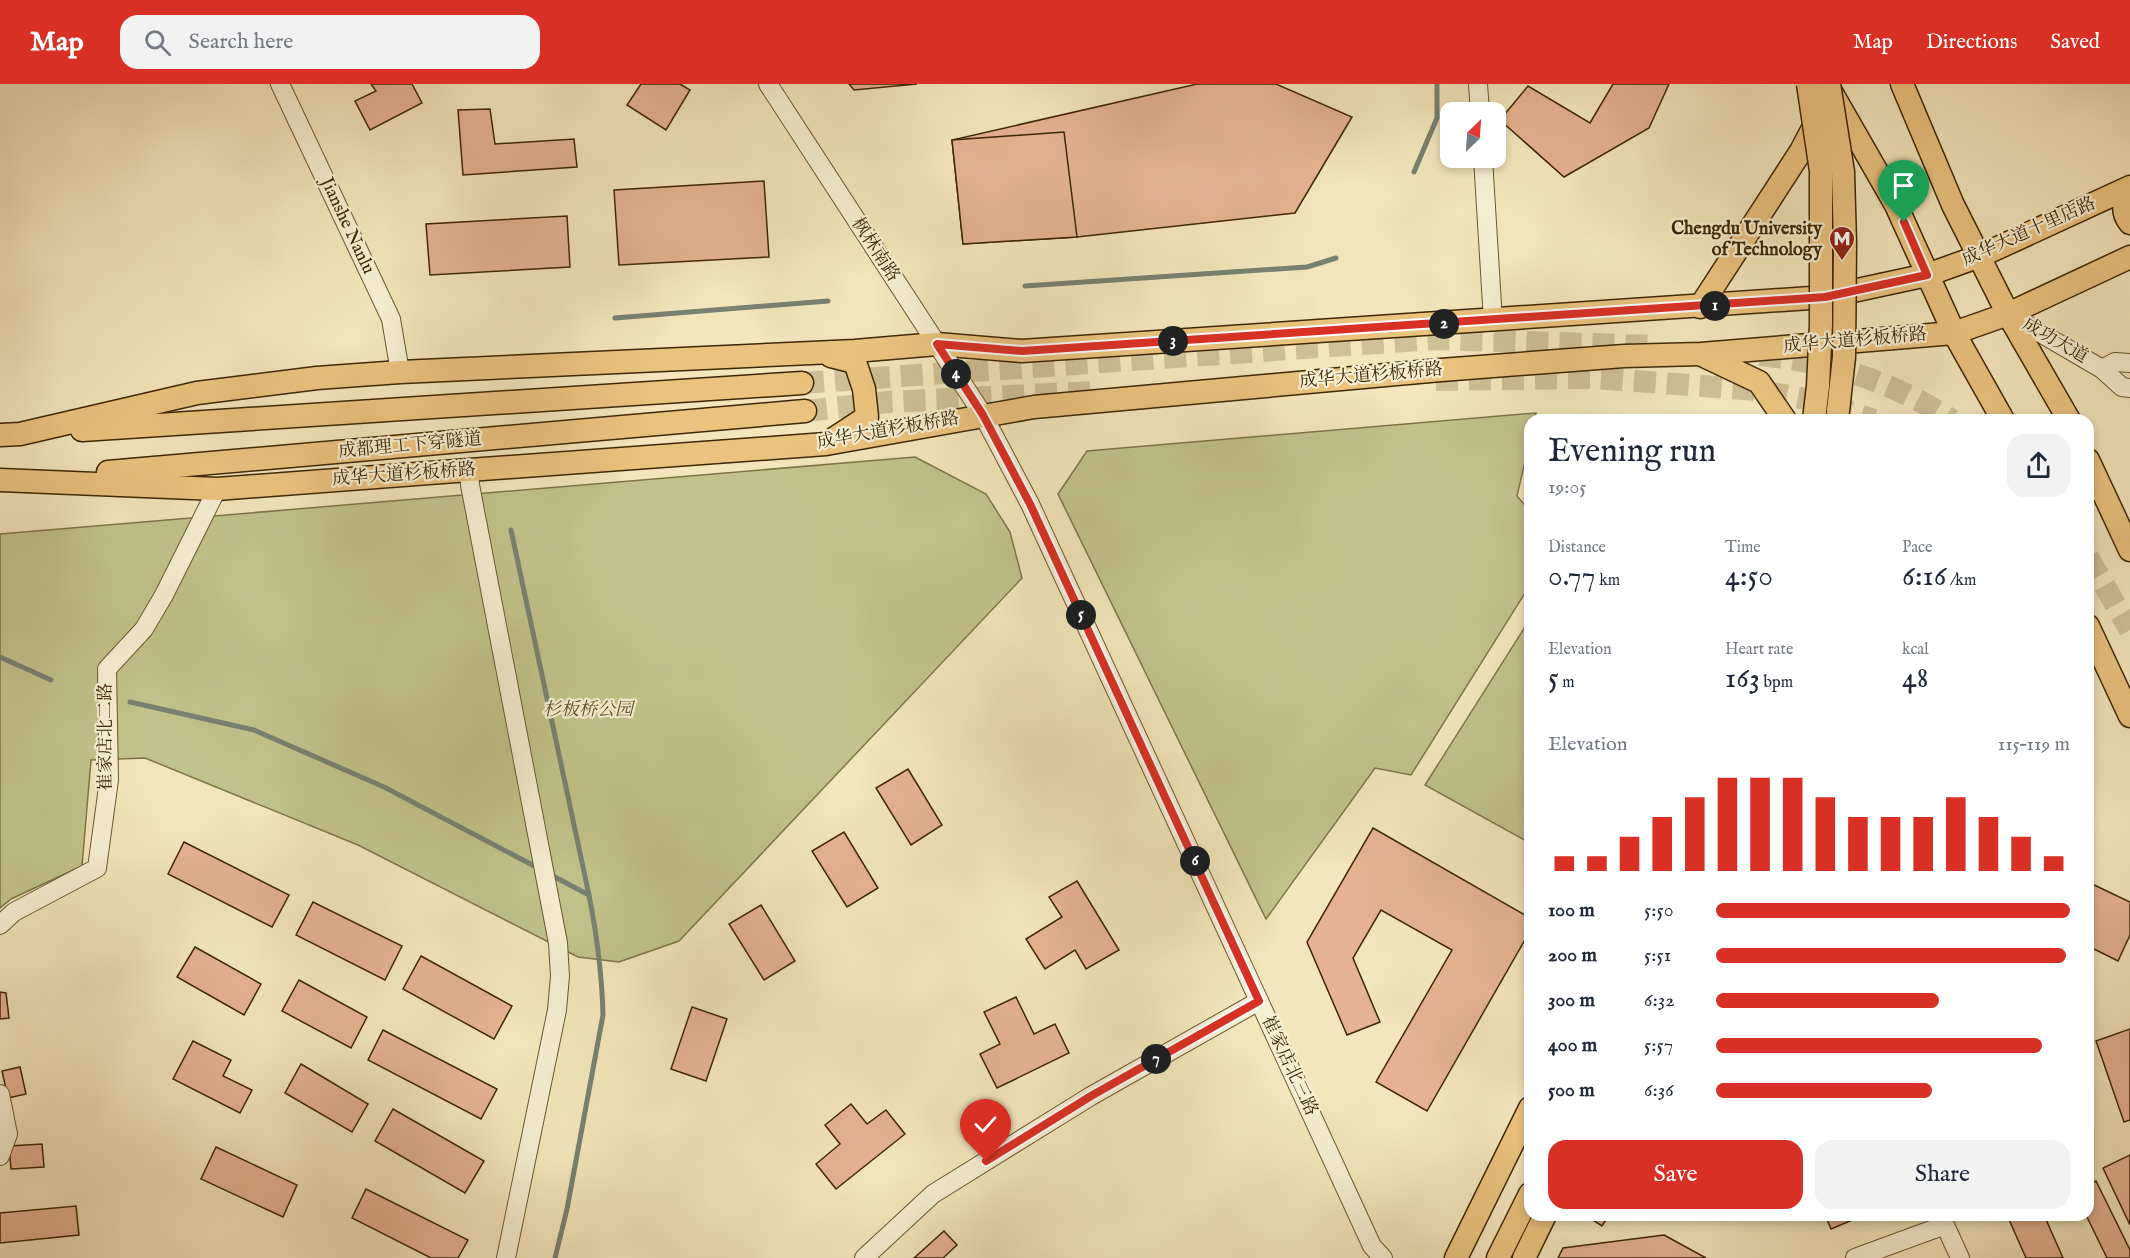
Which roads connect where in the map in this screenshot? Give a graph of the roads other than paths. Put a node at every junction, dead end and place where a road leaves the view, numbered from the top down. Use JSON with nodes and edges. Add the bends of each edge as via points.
{"nodes":[{"id":1,"x":280,"y":84,"type":"edge"},
{"id":2,"x":768,"y":84,"type":"edge"},
{"id":3,"x":1478,"y":84,"type":"edge"},
{"id":4,"x":1808,"y":84,"type":"edge"},
{"id":5,"x":1817,"y":84,"type":"edge"},
{"id":6,"x":1828,"y":84,"type":"edge"},
{"id":7,"x":1902,"y":84,"type":"edge"},
{"id":8,"x":1479,"y":102,"type":"edge"},
{"id":9,"x":1484,"y":168,"type":"edge"},
{"id":10,"x":2130,"y":187,"type":"edge"},
{"id":11,"x":2130,"y":192,"type":"edge"},
{"id":12,"x":2130,"y":223,"type":"edge"},
{"id":13,"x":1980,"y":256,"type":"junction"},
{"id":14,"x":2130,"y":257,"type":"edge"},
{"id":15,"x":1927,"y":275,"type":"junction"},
{"id":16,"x":1700,"y":307,"type":"junction"},
{"id":17,"x":2008,"y":314,"type":"junction"},
{"id":18,"x":1493,"y":321,"type":"junction"},
{"id":19,"x":1954,"y":333,"type":"junction"},
{"id":20,"x":937,"y":344,"type":"junction"},
{"id":21,"x":816,"y":353,"type":"junction"},
{"id":22,"x":1701,"y":354,"type":"junction"},
{"id":23,"x":2130,"y":363,"type":"edge"},
{"id":24,"x":2102,"y":369,"type":"junction"},
{"id":25,"x":400,"y":372,"type":"junction"},
{"id":26,"x":802,"y":383,"type":"tunnel mouth"},
{"id":27,"x":2130,"y":388,"type":"edge"},
{"id":28,"x":806,"y":411,"type":"tunnel mouth"},
{"id":29,"x":1781,"y":414,"type":"edge"},
{"id":30,"x":1815,"y":414,"type":"edge"},
{"id":31,"x":1838,"y":414,"type":"edge"},
{"id":32,"x":2000,"y":414,"type":"edge"},
{"id":33,"x":2066,"y":414,"type":"edge"},
{"id":34,"x":983,"y":415,"type":"junction"},
{"id":35,"x":10,"y":435,"type":"edge"},
{"id":36,"x":826,"y":444,"type":"junction"},
{"id":37,"x":469,"y":470,"type":"junction"},
{"id":38,"x":2094,"y":473,"type":"edge"},
{"id":39,"x":7,"y":479,"type":"edge"},
{"id":40,"x":217,"y":489,"type":"junction"},
{"id":41,"x":2130,"y":550,"type":"edge"},
{"id":42,"x":2094,"y":643,"type":"edge"},
{"id":43,"x":2130,"y":716,"type":"edge"},
{"id":44,"x":0,"y":925,"type":"edge"},
{"id":45,"x":1259,"y":1001,"type":"junction"},
{"id":46,"x":0,"y":1095,"type":"edge"},
{"id":47,"x":1524,"y":1120,"type":"edge"},
{"id":48,"x":1524,"y":1153,"type":"edge"},
{"id":49,"x":0,"y":1156,"type":"edge"},
{"id":50,"x":1524,"y":1206,"type":"edge"},
{"id":51,"x":1542,"y":1221,"type":"edge"},
{"id":52,"x":506,"y":1258,"type":"edge"},
{"id":53,"x":864,"y":1258,"type":"edge"},
{"id":54,"x":1383,"y":1258,"type":"edge"},
{"id":55,"x":1456,"y":1258,"type":"edge"},
{"id":56,"x":1471,"y":1258,"type":"edge"},
{"id":57,"x":1498,"y":1258,"type":"edge"},
{"id":58,"x":1524,"y":1258,"type":"edge"},
{"id":59,"x":1855,"y":1258,"type":"edge"},
{"id":60,"x":1960,"y":1258,"type":"edge"}],
"edges":[{"from":1,"to":25,"type":"street","name":"Jianshe Nanlu","via":[[390,319]]},
{"from":2,"to":20,"type":"street","name":"枫林南路"},
{"from":3,"to":8,"type":"street"},
{"from":4,"to":30,"type":"main road","bridge":true,"via":[[1821,171],[1821,325]]},
{"from":5,"to":16,"type":"main road","via":[[1820,116]]},
{"from":6,"to":15,"type":"main road","via":[[1896,205]]},
{"from":6,"to":31,"type":"main road","bridge":true,"via":[[1843,172],[1844,357]]},
{"from":7,"to":13,"type":"main road","via":[[1953,204]]},
{"from":9,"to":18,"type":"street"},
{"from":10,"to":13,"type":"main road","name":"成华大道十里店路"},
{"from":11,"to":12,"type":"main road","via":[[2124,210]]},
{"from":13,"to":15,"type":"main road","name":"成华大道十里店路"},
{"from":13,"to":17,"type":"main road"},
{"from":14,"to":17,"type":"main road"},
{"from":15,"to":16,"type":"main road","via":[[1825,297]]},
{"from":15,"to":19,"type":"main road"},
{"from":16,"to":18,"type":"main road"},
{"from":17,"to":19,"type":"main road"},
{"from":17,"to":24,"type":"street","name":"成功大道"},
{"from":17,"to":33,"type":"main road"},
{"from":18,"to":20,"type":"main road","via":[[1022,351]]},
{"from":19,"to":22,"type":"main road","name":"成华大道杉板桥路"},
{"from":19,"to":32,"type":"main road"},
{"from":20,"to":21,"type":"main road"},
{"from":20,"to":34,"type":"street","name":"枫林南路"},
{"from":21,"to":25,"type":"main road"},
{"from":21,"to":36,"type":"main road","via":[[855,362],[864,389],[867,417]]},
{"from":22,"to":29,"type":"main road","via":[[1759,382]]},
{"from":22,"to":34,"type":"main road","name":"成华大道杉板桥路","via":[[1441,370]]},
{"from":23,"to":24,"type":"street","name":"成功大道","via":[[2115,362]]},
{"from":24,"to":27,"type":"street","name":"成功大道","via":[[2122,387]]},
{"from":25,"to":35,"type":"main road","via":[[197,393]]},
{"from":26,"to":35,"type":"main road","name":"成都理工下穿隧道"},
{"from":28,"to":39,"type":"main road","name":"成都理工下穿隧道"},
{"from":34,"to":36,"type":"main road","name":"成华大道杉板桥路"},
{"from":34,"to":45,"type":"street","name":"崔家店北三路","via":[[1030,504]]},
{"from":36,"to":37,"type":"main road","name":"成华大道杉板桥路"},
{"from":37,"to":40,"type":"main road","name":"成华大道杉板桥路"},
{"from":37,"to":52,"type":"street","via":[[550,895],[560,976],[557,1010]]},
{"from":38,"to":41,"type":"main road"},
{"from":39,"to":40,"type":"main road","name":"成华大道杉板桥路"},
{"from":40,"to":44,"type":"street","name":"崔家店北二路","via":[[144,629],[107,669],[109,780],[97,868],[14,912]]},
{"from":42,"to":43,"type":"main road"},
{"from":45,"to":53,"type":"street","via":[[1091,1096],[933,1194]]},
{"from":45,"to":54,"type":"street","name":"崔家店北三路","via":[[1372,1246]]},
{"from":46,"to":49,"type":"street","via":[[8,1134]]},
{"from":47,"to":55,"type":"main road"},
{"from":48,"to":56,"type":"main road"},
{"from":50,"to":57,"type":"main road"},
{"from":51,"to":58,"type":"main road"},
{"from":59,"to":60,"type":"street","via":[[1945,1225]]}]}
